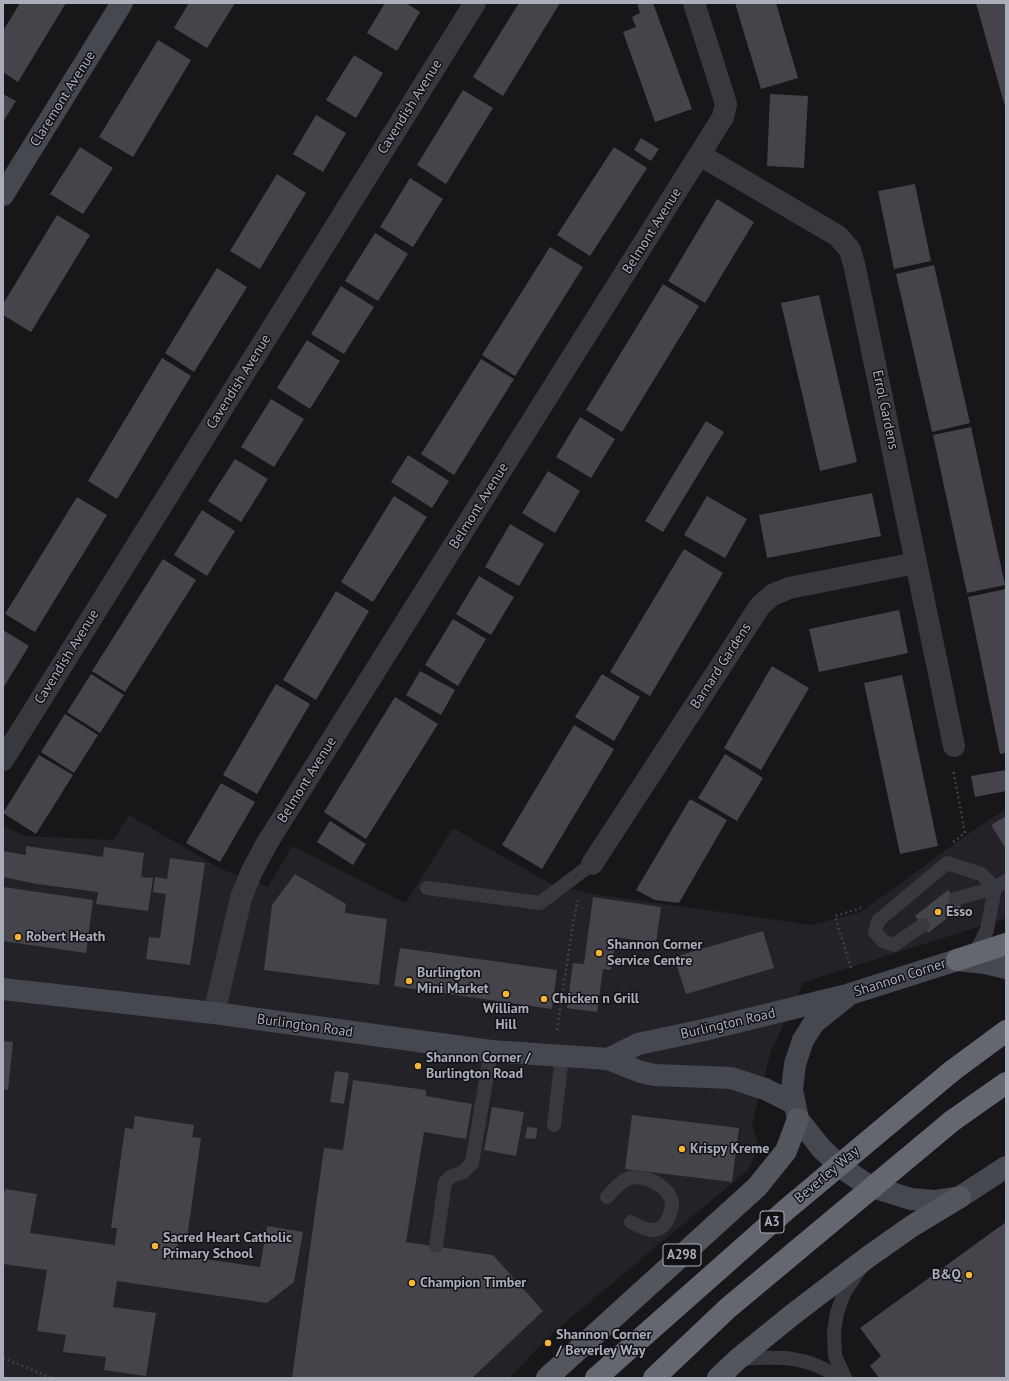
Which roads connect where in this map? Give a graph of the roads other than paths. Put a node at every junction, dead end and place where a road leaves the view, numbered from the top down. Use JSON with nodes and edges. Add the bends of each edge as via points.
{"nodes":[{"id":1,"x":122,"y":3,"type":"edge"},
{"id":2,"x":474,"y":3,"type":"edge"},
{"id":3,"x":694,"y":3,"type":"edge"},
{"id":4,"x":700,"y":155,"type":"junction"},
{"id":5,"x":3,"y":195,"type":"edge"},
{"id":6,"x":916,"y":563,"type":"junction"},
{"id":7,"x":954,"y":746,"type":"road end"},
{"id":8,"x":3,"y":760,"type":"edge"},
{"id":9,"x":592,"y":864,"type":"joint"},
{"id":10,"x":1000,"y":884,"type":"edge"},
{"id":11,"x":427,"y":888,"type":"dead end"},
{"id":12,"x":955,"y":899,"type":"dead end"},
{"id":13,"x":923,"y":925,"type":"dead end"},
{"id":14,"x":1006,"y":944,"type":"edge"},
{"id":15,"x":966,"y":957,"type":"junction"},
{"id":16,"x":1006,"y":968,"type":"edge"},
{"id":17,"x":852,"y":984,"type":"junction"},
{"id":18,"x":3,"y":989,"type":"edge"},
{"id":19,"x":214,"y":1013,"type":"junction"},
{"id":20,"x":1006,"y":1031,"type":"edge"},
{"id":21,"x":491,"y":1052,"type":"junction"},
{"id":22,"x":562,"y":1056,"type":"junction"},
{"id":23,"x":608,"y":1059,"type":"junction"},
{"id":24,"x":1006,"y":1083,"type":"edge"},
{"id":25,"x":797,"y":1112,"type":"junction"},
{"id":26,"x":554,"y":1124,"type":"dead end"},
{"id":27,"x":1006,"y":1167,"type":"edge"},
{"id":28,"x":607,"y":1197,"type":"dead end"},
{"id":29,"x":960,"y":1197,"type":"junction"},
{"id":30,"x":632,"y":1222,"type":"dead end"},
{"id":31,"x":436,"y":1246,"type":"dead end"},
{"id":32,"x":868,"y":1257,"type":"junction"},
{"id":33,"x":738,"y":1359,"type":"junction"},
{"id":34,"x":548,"y":1378,"type":"edge"},
{"id":35,"x":596,"y":1378,"type":"edge"},
{"id":36,"x":654,"y":1378,"type":"edge"},
{"id":37,"x":718,"y":1378,"type":"edge"},
{"id":38,"x":839,"y":1378,"type":"edge"},
{"id":39,"x":845,"y":1378,"type":"edge"}],
"edges":[{"from":1,"to":5,"type":"main road","name":"Claremont Avenue"},
{"from":2,"to":8,"type":"street","name":"Cavendish Avenue"},
{"from":3,"to":4,"type":"street","name":"Belmont Avenue","via":[[726,104],[723,117]]},
{"from":4,"to":6,"type":"street","name":"Errol Gardens","via":[[838,236],[850,250]]},
{"from":4,"to":19,"type":"street","name":"Belmont Avenue","via":[[267,843],[241,898]]},
{"from":6,"to":7,"type":"street","name":"Errol Gardens"},
{"from":6,"to":9,"type":"street","name":"Barnard Gardens","via":[[789,588],[772,595],[760,606]]},
{"from":9,"to":11,"type":"lane","via":[[540,903]]},
{"from":10,"to":12,"type":"lane"},
{"from":10,"to":13,"type":"lane","via":[[981,874],[948,863],[878,921],[875,932],[883,941],[894,945]]},
{"from":10,"to":15,"type":"lane","via":[[986,930]]},
{"from":14,"to":15,"type":"highway"},
{"from":15,"to":16,"type":"main road","name":"Shannon Corner"},
{"from":15,"to":17,"type":"main road","name":"Shannon Corner"},
{"from":17,"to":23,"type":"main road","name":"Burlington Road","via":[[704,1030],[638,1044]]},
{"from":17,"to":25,"type":"main road","name":"Shannon Corner","via":[[814,1023],[803,1040],[795,1064],[792,1090]]},
{"from":18,"to":19,"type":"main road","name":"Burlington Road"},
{"from":19,"to":21,"type":"main road","name":"Burlington Road"},
{"from":20,"to":35,"type":"highway","name":"Beverley Way","number":"A3","bridge":true,"via":[[952,1071],[787,1209]]},
{"from":21,"to":22,"type":"main road","name":"Burlington Road"},
{"from":21,"to":31,"type":"lane","via":[[472,1163],[463,1172],[445,1182]]},
{"from":22,"to":23,"type":"main road","name":"Burlington Road"},
{"from":22,"to":26,"type":"lane"},
{"from":23,"to":25,"type":"main road","name":"Burlington Road","via":[[655,1075],[731,1078],[765,1090]]},
{"from":24,"to":36,"type":"highway","bridge":true,"via":[[952,1121],[728,1308]]},
{"from":25,"to":29,"type":"main road","via":[[821,1148],[842,1168],[869,1186],[911,1199],[935,1201]]},
{"from":25,"to":34,"type":"main road","number":"A298","via":[[786,1151],[757,1187]]},
{"from":27,"to":29,"type":"main road"},
{"from":28,"to":30,"type":"lane","via":[[628,1178],[638,1177],[654,1181],[663,1188],[672,1204],[666,1224],[660,1229],[651,1230],[641,1228]]},
{"from":29,"to":32,"type":"main road"},
{"from":32,"to":33,"type":"main road"},
{"from":32,"to":39,"type":"lane","via":[[844,1293],[837,1313],[834,1332],[835,1356]]},
{"from":33,"to":37,"type":"main road"},
{"from":33,"to":38,"type":"lane","via":[[775,1357],[800,1360],[826,1368]]}]}
